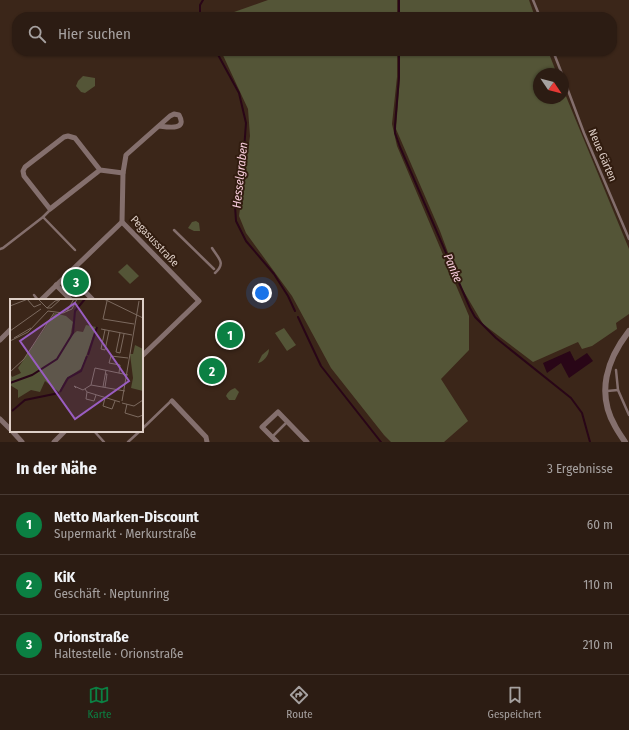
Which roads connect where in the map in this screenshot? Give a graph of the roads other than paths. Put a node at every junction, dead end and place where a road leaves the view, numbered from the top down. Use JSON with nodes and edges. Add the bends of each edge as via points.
{"nodes":[{"id":1,"x":533,"y":0,"type":"edge"},
{"id":2,"x":538,"y":12,"type":"edge"},
{"id":3,"x":555,"y":56,"type":"edge"},
{"id":4,"x":560,"y":68,"type":"edge"},
{"id":5,"x":569,"y":93,"type":"edge"},
{"id":6,"x":159,"y":126,"type":"dead end"},
{"id":7,"x":100,"y":170,"type":"junction"},
{"id":8,"x":123,"y":173,"type":"junction"},
{"id":9,"x":50,"y":209,"type":"junction"},
{"id":10,"x":43,"y":217,"type":"junction"},
{"id":11,"x":122,"y":222,"type":"junction"},
{"id":12,"x":174,"y":230,"type":"dead end"},
{"id":13,"x":629,"y":239,"type":"edge"},
{"id":14,"x":212,"y":248,"type":"dead end"},
{"id":15,"x":0,"y":249,"type":"edge"},
{"id":16,"x":75,"y":250,"type":"dead end"},
{"id":17,"x":214,"y":269,"type":"dead end"},
{"id":18,"x":215,"y":273,"type":"dead end"},
{"id":19,"x":68,"y":274,"type":"junction"},
{"id":20,"x":56,"y":285,"type":"junction"},
{"id":21,"x":34,"y":295,"type":"dead end"},
{"id":22,"x":39,"y":299,"type":"edge"},
{"id":23,"x":41,"y":299,"type":"edge"},
{"id":24,"x":70,"y":299,"type":"edge"},
{"id":25,"x":92,"y":299,"type":"edge"},
{"id":26,"x":10,"y":332,"type":"edge"},
{"id":27,"x":629,"y":332,"type":"edge"},
{"id":28,"x":0,"y":340,"type":"edge"},
{"id":29,"x":143,"y":353,"type":"edge"},
{"id":30,"x":616,"y":370,"type":"dead end"},
{"id":31,"x":618,"y":390,"type":"junction"},
{"id":32,"x":606,"y":391,"type":"junction"},
{"id":33,"x":172,"y":400,"type":"joint"},
{"id":34,"x":629,"y":415,"type":"edge"},
{"id":35,"x":0,"y":419,"type":"edge"},
{"id":36,"x":288,"y":422,"type":"junction"},
{"id":37,"x":10,"y":428,"type":"edge"},
{"id":38,"x":143,"y":428,"type":"edge"},
{"id":39,"x":14,"y":432,"type":"edge"},
{"id":40,"x":64,"y":432,"type":"edge"},
{"id":41,"x":95,"y":432,"type":"edge"},
{"id":42,"x":139,"y":432,"type":"edge"},
{"id":43,"x":272,"y":437,"type":"junction"},
{"id":44,"x":22,"y":442,"type":"edge"},
{"id":45,"x":54,"y":442,"type":"edge"},
{"id":46,"x":104,"y":442,"type":"edge"},
{"id":47,"x":128,"y":442,"type":"edge"},
{"id":48,"x":207,"y":442,"type":"edge"},
{"id":49,"x":277,"y":442,"type":"edge"},
{"id":50,"x":307,"y":442,"type":"edge"},
{"id":51,"x":625,"y":442,"type":"edge"}],
"edges":[{"from":1,"to":2,"type":"lane"},
{"from":3,"to":4,"type":"lane"},
{"from":5,"to":13,"type":"lane","name":"Neue Gärten"},
{"from":6,"to":8,"type":"street","name":"Pegasusstraße","via":[[126,155]]},
{"from":7,"to":8,"type":"street"},
{"from":7,"to":9,"type":"street"},
{"from":7,"to":9,"type":"street","via":[[75,138],[64,137],[45,151],[23,171],[24,176]]},
{"from":8,"to":11,"type":"street","name":"Pegasusstraße"},
{"from":9,"to":10,"type":"lane"},
{"from":10,"to":15,"type":"lane"},
{"from":10,"to":16,"type":"lane"},
{"from":11,"to":19,"type":"street"},
{"from":11,"to":29,"type":"street","name":"Pegasusstraße","via":[[199,301]]},
{"from":12,"to":17,"type":"lane"},
{"from":14,"to":18,"type":"lane","via":[[221,263]]},
{"from":19,"to":20,"type":"street"},
{"from":19,"to":25,"type":"street"},
{"from":20,"to":23,"type":"street"},
{"from":20,"to":24,"type":"street"},
{"from":21,"to":22,"type":"lane"},
{"from":26,"to":28,"type":"street"},
{"from":27,"to":32,"type":"street","via":[[610,362]]},
{"from":30,"to":31,"type":"lane"},
{"from":31,"to":32,"type":"lane"},
{"from":31,"to":34,"type":"lane"},
{"from":32,"to":51,"type":"street","via":[[609,413]]},
{"from":33,"to":38,"type":"lane"},
{"from":33,"to":48,"type":"street","via":[[206,437]]},
{"from":35,"to":37,"type":"street"},
{"from":36,"to":43,"type":"lane"},
{"from":36,"to":43,"type":"street","via":[[278,412],[262,427]]},
{"from":36,"to":50,"type":"street"},
{"from":39,"to":44,"type":"street"},
{"from":40,"to":45,"type":"street"},
{"from":41,"to":46,"type":"lane"},
{"from":42,"to":47,"type":"lane"},
{"from":43,"to":49,"type":"street"}]}
